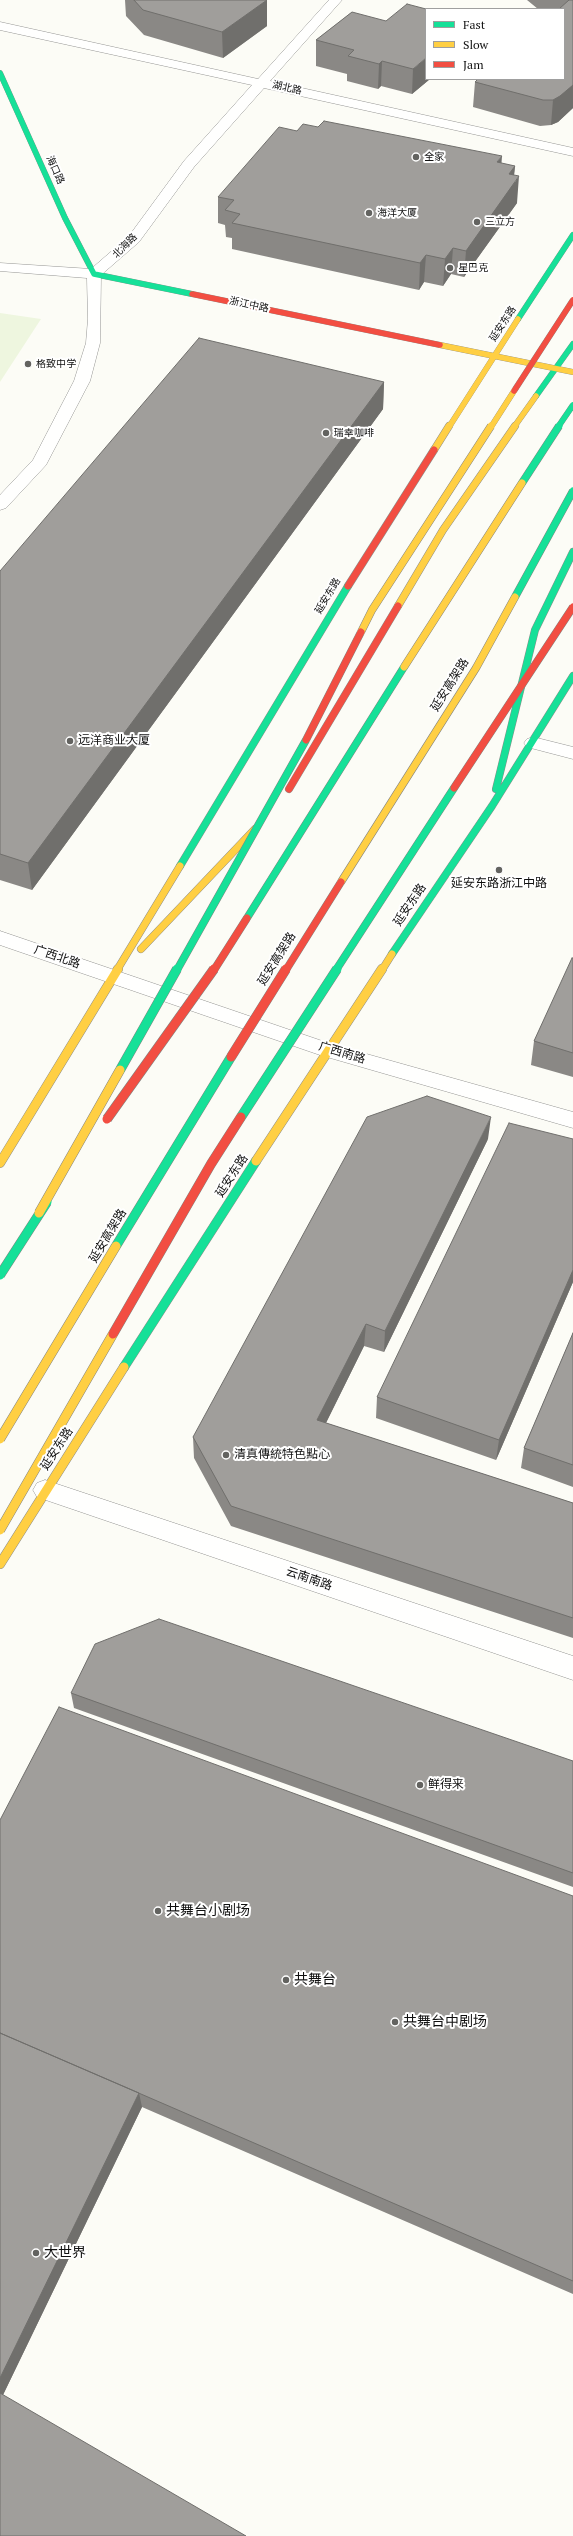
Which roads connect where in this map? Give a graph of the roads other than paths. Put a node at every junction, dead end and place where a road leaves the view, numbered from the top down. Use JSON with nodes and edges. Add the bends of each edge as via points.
{"nodes":[{"id":1,"x":336,"y":0,"type":"edge"},
{"id":2,"x":0,"y":26,"type":"edge"},
{"id":3,"x":0,"y":73,"type":"edge"},
{"id":4,"x":263,"y":83,"type":"junction"},
{"id":5,"x":573,"y":152,"type":"edge"},
{"id":6,"x":573,"y":235,"type":"edge"},
{"id":7,"x":0,"y":267,"type":"edge"},
{"id":8,"x":94,"y":274,"type":"junction"},
{"id":9,"x":573,"y":300,"type":"edge"},
{"id":10,"x":573,"y":344,"type":"edge"},
{"id":11,"x":496,"y":355,"type":"junction"},
{"id":12,"x":557,"y":368,"type":"junction"},
{"id":13,"x":573,"y":372,"type":"edge"},
{"id":14,"x":573,"y":405,"type":"edge"},
{"id":15,"x":573,"y":492,"type":"edge"},
{"id":16,"x":0,"y":505,"type":"edge"},
{"id":17,"x":573,"y":552,"type":"edge"},
{"id":18,"x":573,"y":607,"type":"edge"},
{"id":19,"x":573,"y":676,"type":"edge"},
{"id":20,"x":533,"y":743,"type":"junction"},
{"id":21,"x":573,"y":753,"type":"edge"},
{"id":22,"x":492,"y":806,"type":"junction"},
{"id":23,"x":0,"y":938,"type":"edge"},
{"id":24,"x":114,"y":977,"type":"junction"},
{"id":25,"x":327,"y":1050,"type":"junction"},
{"id":26,"x":573,"y":1120,"type":"edge"},
{"id":27,"x":103,"y":1124,"type":"dead end"},
{"id":28,"x":94,"y":1137,"type":"dead end"},
{"id":29,"x":0,"y":1163,"type":"edge"},
{"id":30,"x":39,"y":1213,"type":"junction"},
{"id":31,"x":0,"y":1275,"type":"edge"},
{"id":32,"x":0,"y":1439,"type":"edge"},
{"id":33,"x":45,"y":1490,"type":"junction"},
{"id":34,"x":0,"y":1530,"type":"edge"},
{"id":35,"x":0,"y":1564,"type":"edge"},
{"id":36,"x":573,"y":1668,"type":"edge"}],
"edges":[{"from":1,"to":4,"type":"street","name":"北海路"},
{"from":2,"to":4,"type":"street","name":"湖北路"},
{"from":3,"to":8,"type":"main road","name":"海口路","via":[[65,218]]},
{"from":4,"to":5,"type":"street","name":"湖北路"},
{"from":4,"to":8,"type":"street","name":"北海路","via":[[190,164],[134,239]]},
{"from":6,"to":11,"type":"main road","name":"延安东路"},
{"from":7,"to":8,"type":"street","name":"浙江中路"},
{"from":8,"to":11,"type":"main road","name":"浙江中路"},
{"from":8,"to":16,"type":"street","via":[[93,342],[82,381],[40,462]]},
{"from":9,"to":30,"type":"main road","bridge":true,"via":[[372,610],[294,764]]},
{"from":10,"to":12,"type":"main road","name":"延安东路"},
{"from":11,"to":12,"type":"main road","name":"浙江中路"},
{"from":11,"to":24,"type":"main road","name":"延安东路","via":[[367,553]]},
{"from":12,"to":13,"type":"main road","name":"浙江中路"},
{"from":12,"to":24,"type":"main road","name":"延安东路","via":[[443,530],[281,802]]},
{"from":14,"to":27,"type":"main road","bridge":true,"via":[[480,547],[217,965]]},
{"from":15,"to":32,"type":"main road","name":"延安高架路","bridge":true,"via":[[476,668],[245,1033]]},
{"from":17,"to":22,"type":"main road","name":"延安东路","via":[[535,630]]},
{"from":18,"to":34,"type":"main road","bridge":true,"via":[[364,924],[211,1164]]},
{"from":19,"to":20,"type":"main road","name":"延安东路"},
{"from":20,"to":21,"type":"street"},
{"from":20,"to":22,"type":"main road","name":"延安东路"},
{"from":22,"to":25,"type":"main road","name":"延安东路"},
{"from":23,"to":24,"type":"street","name":"广西北路"},
{"from":24,"to":25,"type":"street","name":"广西南路"},
{"from":24,"to":29,"type":"main road","name":"延安东路"},
{"from":25,"to":26,"type":"street","name":"广西南路"},
{"from":25,"to":33,"type":"main road","name":"延安东路"},
{"from":28,"to":30,"type":"main road","bridge":true},
{"from":30,"to":31,"type":"main road","bridge":true},
{"from":33,"to":35,"type":"main road","name":"延安东路"},
{"from":33,"to":36,"type":"street","name":"云南南路"}]}
